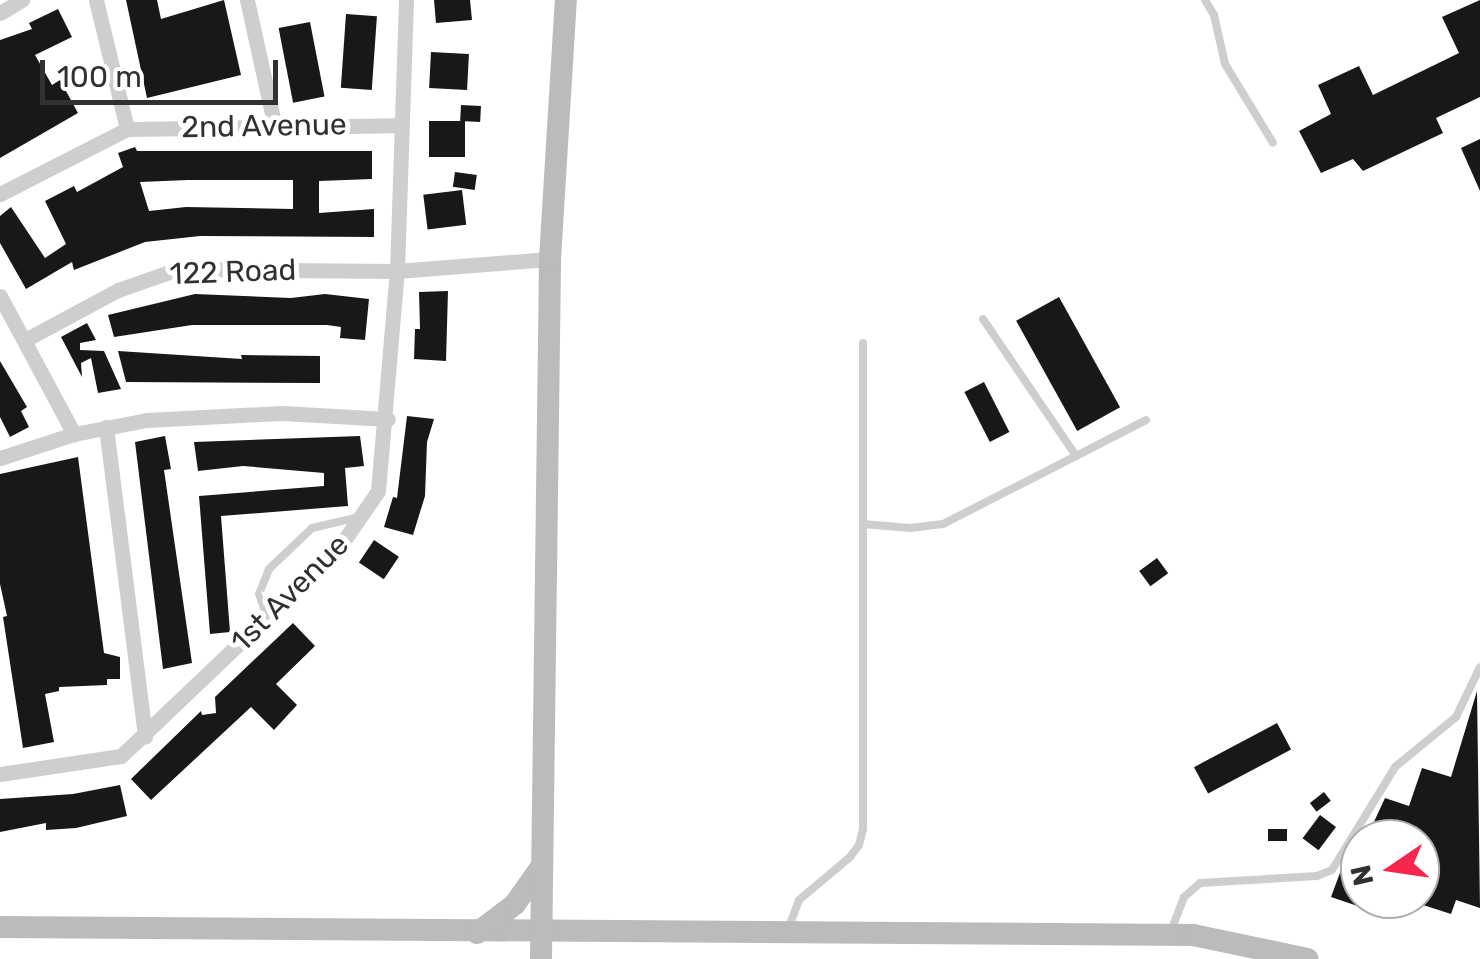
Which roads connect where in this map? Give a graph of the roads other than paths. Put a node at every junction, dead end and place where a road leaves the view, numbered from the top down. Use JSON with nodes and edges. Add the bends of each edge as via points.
{"nodes":[{"id":1,"x":22,"y":0,"type":"edge"},
{"id":2,"x":96,"y":0,"type":"edge"},
{"id":3,"x":247,"y":0,"type":"edge"},
{"id":4,"x":406,"y":0,"type":"edge"},
{"id":5,"x":566,"y":0,"type":"edge"},
{"id":6,"x":1205,"y":0,"type":"edge"},
{"id":7,"x":0,"y":13,"type":"edge"},
{"id":8,"x":274,"y":123,"type":"junction"},
{"id":9,"x":401,"y":125,"type":"junction"},
{"id":10,"x":127,"y":129,"type":"junction"},
{"id":11,"x":1273,"y":143,"type":"dead end"},
{"id":12,"x":0,"y":194,"type":"edge"},
{"id":13,"x":550,"y":259,"type":"junction"},
{"id":14,"x":397,"y":271,"type":"junction"},
{"id":15,"x":0,"y":296,"type":"edge"},
{"id":16,"x":983,"y":319,"type":"dead end"},
{"id":17,"x":25,"y":340,"type":"junction"},
{"id":18,"x":863,"y":344,"type":"dead end"},
{"id":19,"x":388,"y":419,"type":"junction"},
{"id":20,"x":1146,"y":420,"type":"dead end"},
{"id":21,"x":106,"y":426,"type":"junction"},
{"id":22,"x":74,"y":434,"type":"junction"},
{"id":23,"x":1076,"y":456,"type":"junction"},
{"id":24,"x":0,"y":458,"type":"edge"},
{"id":25,"x":362,"y":516,"type":"junction"},
{"id":26,"x":863,"y":524,"type":"junction"},
{"id":27,"x":267,"y":618,"type":"junction"},
{"id":28,"x":1480,"y":667,"type":"edge"},
{"id":29,"x":145,"y":737,"type":"junction"},
{"id":30,"x":0,"y":753,"type":"edge"},
{"id":31,"x":1,"y":774,"type":"edge"},
{"id":32,"x":539,"y":870,"type":"junction"},
{"id":33,"x":0,"y":928,"type":"edge"},
{"id":34,"x":541,"y":932,"type":"junction"},
{"id":35,"x":477,"y":933,"type":"junction"},
{"id":36,"x":787,"y":933,"type":"junction"},
{"id":37,"x":1170,"y":936,"type":"junction"},
{"id":38,"x":541,"y":959,"type":"edge"},
{"id":39,"x":1308,"y":959,"type":"edge"}],
"edges":[{"from":1,"to":7,"type":"street"},
{"from":2,"to":10,"type":"street"},
{"from":3,"to":8,"type":"street"},
{"from":4,"to":9,"type":"street","name":"1st Avenue"},
{"from":5,"to":13,"type":"street"},
{"from":6,"to":11,"type":"lane","via":[[1224,64]]},
{"from":8,"to":9,"type":"street","name":"2nd Avenue"},
{"from":8,"to":10,"type":"street","name":"2nd Avenue"},
{"from":9,"to":14,"type":"street","name":"1st Avenue"},
{"from":10,"to":12,"type":"street","name":"2nd Avenue"},
{"from":13,"to":14,"type":"street","name":"122 Road"},
{"from":13,"to":32,"type":"street"},
{"from":14,"to":17,"type":"street","name":"122 Road","via":[[178,270],[118,290]]},
{"from":14,"to":19,"type":"street","name":"1st Avenue"},
{"from":15,"to":17,"type":"street"},
{"from":16,"to":23,"type":"lane"},
{"from":17,"to":22,"type":"street"},
{"from":18,"to":26,"type":"lane"},
{"from":19,"to":21,"type":"street","via":[[209,414]]},
{"from":19,"to":25,"type":"street","name":"1st Avenue","via":[[378,491]]},
{"from":20,"to":23,"type":"lane"},
{"from":21,"to":22,"type":"street"},
{"from":21,"to":29,"type":"street"},
{"from":22,"to":24,"type":"street"},
{"from":23,"to":26,"type":"lane","via":[[943,524]]},
{"from":25,"to":27,"type":"street","name":"1st Avenue"},
{"from":25,"to":27,"type":"lane","via":[[312,528],[269,569],[259,594]]},
{"from":26,"to":36,"type":"lane","via":[[863,829],[850,857],[799,900]]},
{"from":27,"to":29,"type":"street","name":"1st Avenue"},
{"from":28,"to":37,"type":"lane","via":[[1456,717],[1395,766],[1332,870],[1200,883],[1184,897]]},
{"from":29,"to":31,"type":"street","name":"1st Avenue","via":[[121,756]]},
{"from":30,"to":31,"type":"street"},
{"from":32,"to":34,"type":"street"},
{"from":32,"to":35,"type":"street","via":[[515,904]]},
{"from":33,"to":35,"type":"street"},
{"from":34,"to":35,"type":"street"},
{"from":34,"to":36,"type":"street"},
{"from":34,"to":38,"type":"street"},
{"from":36,"to":37,"type":"street"},
{"from":37,"to":39,"type":"street"}]}
